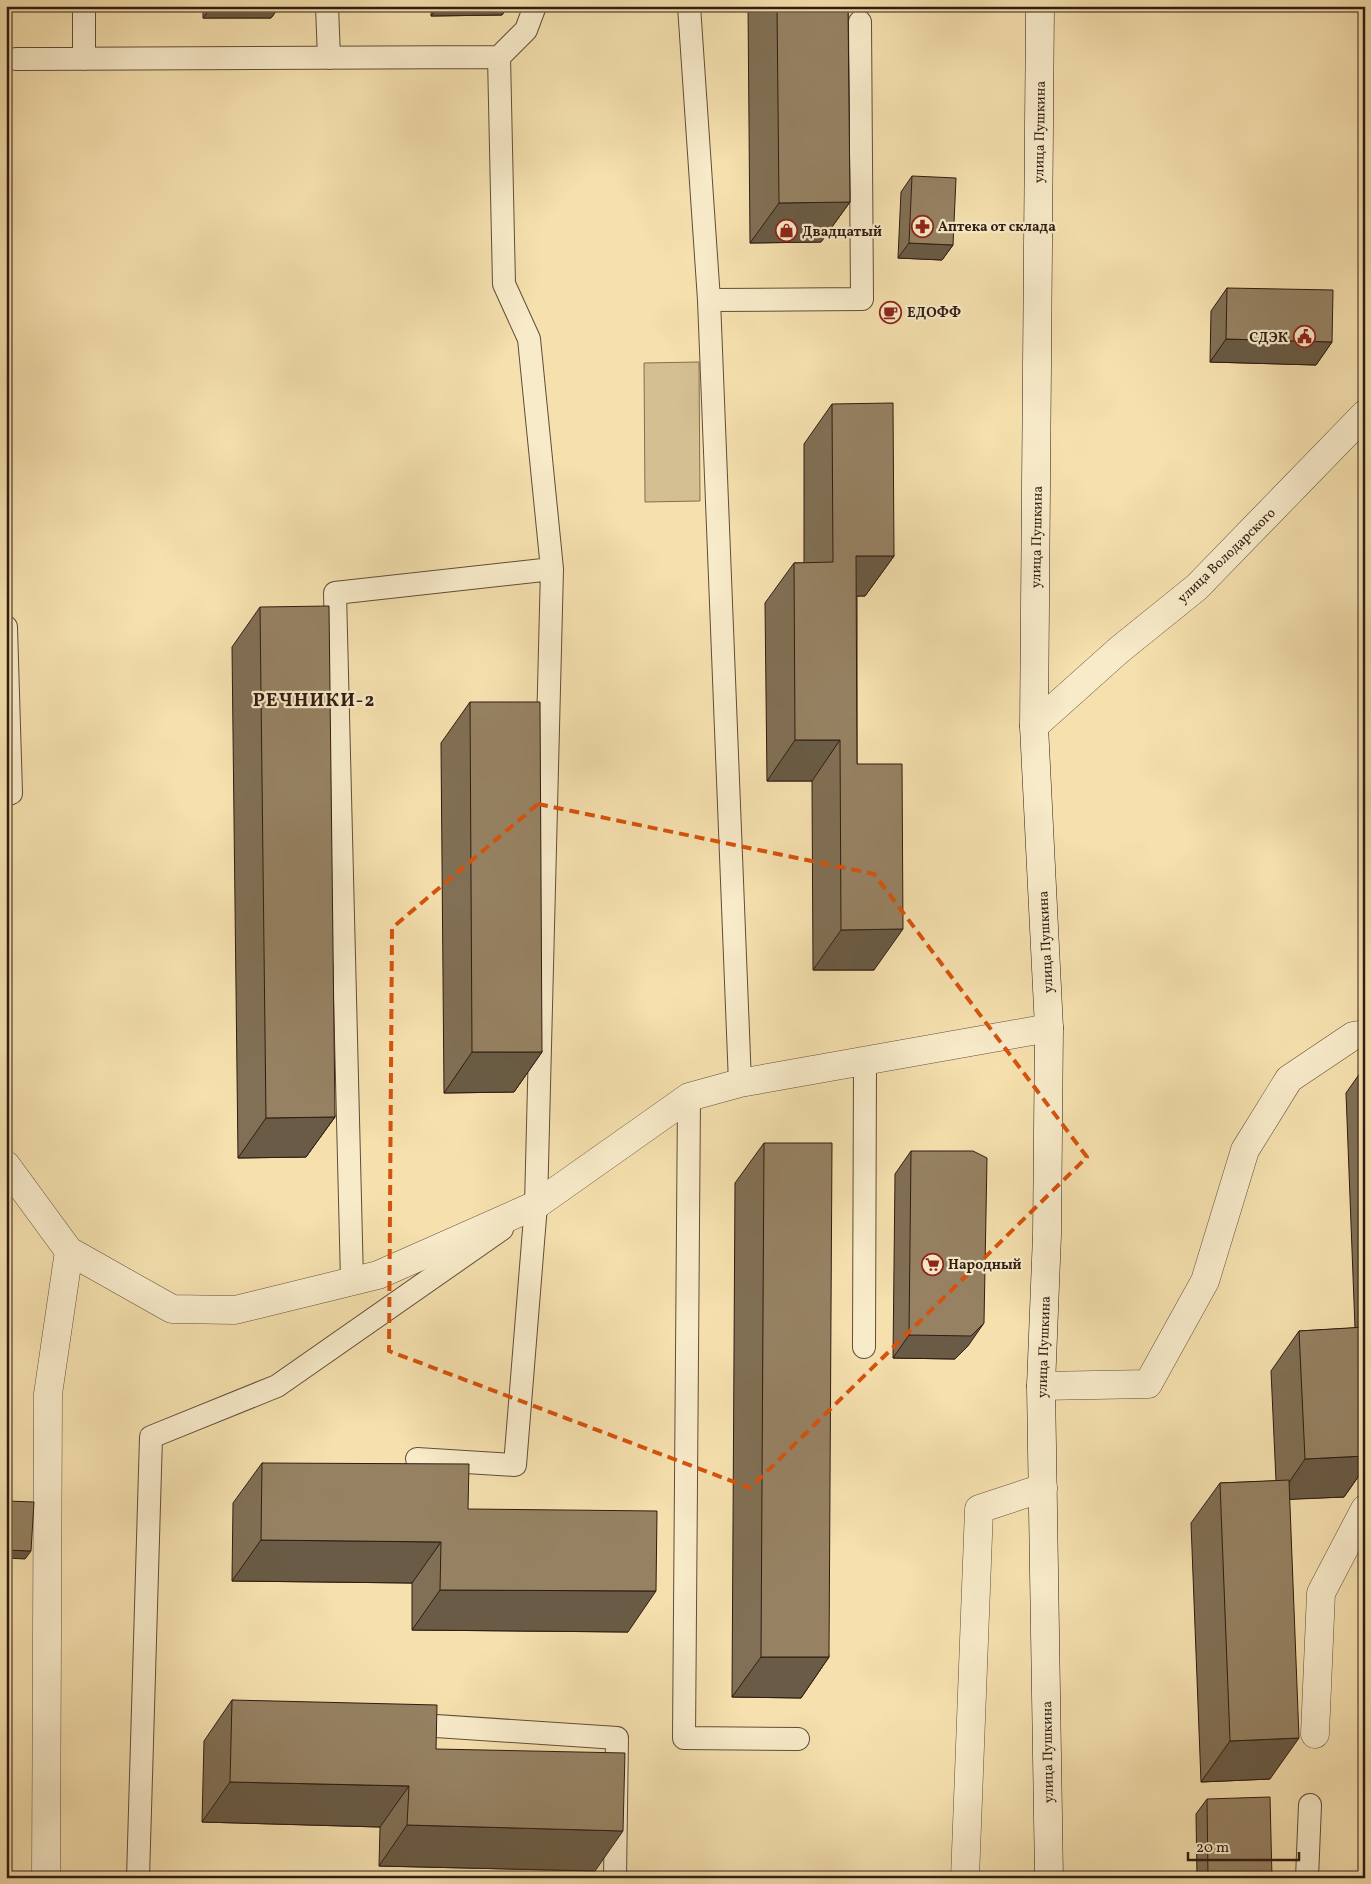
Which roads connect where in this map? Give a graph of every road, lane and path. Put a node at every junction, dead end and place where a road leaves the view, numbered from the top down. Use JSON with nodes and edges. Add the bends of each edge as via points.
{"nodes":[{"id":1,"x":84,"y":6,"type":"edge"},
{"id":2,"x":327,"y":6,"type":"edge"},
{"id":3,"x":535,"y":6,"type":"edge"},
{"id":4,"x":689,"y":6,"type":"edge"},
{"id":5,"x":1040,"y":6,"type":"edge"},
{"id":6,"x":860,"y":22,"type":"dead end"},
{"id":7,"x":499,"y":57,"type":"junction"},
{"id":8,"x":328,"y":58,"type":"junction"},
{"id":9,"x":84,"y":59,"type":"junction"},
{"id":10,"x":10,"y":62,"type":"edge"},
{"id":11,"x":709,"y":300,"type":"junction"},
{"id":12,"x":1365,"y":414,"type":"edge"},
{"id":13,"x":552,"y":569,"type":"junction"},
{"id":14,"x":6,"y":627,"type":"edge"},
{"id":15,"x":1034,"y":726,"type":"junction"},
{"id":16,"x":6,"y":795,"type":"edge"},
{"id":17,"x":1049,"y":1028,"type":"junction"},
{"id":18,"x":1365,"y":1034,"type":"edge"},
{"id":19,"x":865,"y":1061,"type":"junction"},
{"id":20,"x":740,"y":1083,"type":"junction"},
{"id":21,"x":689,"y":1097,"type":"junction"},
{"id":22,"x":6,"y":1166,"type":"edge"},
{"id":23,"x":536,"y":1205,"type":"junction"},
{"id":24,"x":69,"y":1251,"type":"junction"},
{"id":25,"x":352,"y":1281,"type":"junction"},
{"id":26,"x":864,"y":1347,"type":"dead end"},
{"id":27,"x":1041,"y":1386,"type":"junction"},
{"id":28,"x":417,"y":1460,"type":"dead end"},
{"id":29,"x":1042,"y":1488,"type":"junction"},
{"id":30,"x":1365,"y":1509,"type":"edge"},
{"id":31,"x":396,"y":1724,"type":"edge"},
{"id":32,"x":1315,"y":1734,"type":"dead end"},
{"id":33,"x":798,"y":1739,"type":"dead end"},
{"id":34,"x":1310,"y":1805,"type":"dead end"},
{"id":35,"x":46,"y":1878,"type":"edge"},
{"id":36,"x":138,"y":1878,"type":"edge"},
{"id":37,"x":615,"y":1878,"type":"edge"},
{"id":38,"x":965,"y":1878,"type":"edge"},
{"id":39,"x":1049,"y":1878,"type":"edge"},
{"id":40,"x":1307,"y":1878,"type":"edge"}],
"edges":[{"from":1,"to":9,"type":"lane"},
{"from":2,"to":8,"type":"lane"},
{"from":3,"to":7,"type":"lane","via":[[526,30]]},
{"from":4,"to":11,"type":"lane"},
{"from":5,"to":15,"type":"street","name":"улица Пушкина"},
{"from":6,"to":11,"type":"lane","via":[[862,298]]},
{"from":7,"to":8,"type":"lane"},
{"from":7,"to":13,"type":"lane","via":[[504,284],[529,339]]},
{"from":8,"to":9,"type":"lane"},
{"from":9,"to":10,"type":"lane"},
{"from":11,"to":20,"type":"lane"},
{"from":12,"to":15,"type":"street","name":"улица Володарского","via":[[1197,587],[1119,650]]},
{"from":13,"to":23,"type":"lane"},
{"from":13,"to":25,"type":"lane","via":[[335,593]]},
{"from":14,"to":16,"type":"lane","via":[[11,793]]},
{"from":15,"to":17,"type":"street","name":"улица Пушкина"},
{"from":17,"to":19,"type":"street"},
{"from":17,"to":27,"type":"street","name":"улица Пушкина","via":[[1047,1236]]},
{"from":18,"to":27,"type":"street","via":[[1353,1036],[1289,1079],[1269,1111],[1245,1150],[1205,1281],[1148,1384]]},
{"from":19,"to":20,"type":"street"},
{"from":19,"to":26,"type":"lane"},
{"from":20,"to":21,"type":"street"},
{"from":21,"to":23,"type":"street"},
{"from":21,"to":33,"type":"lane","via":[[684,1738]]},
{"from":22,"to":24,"type":"street"},
{"from":23,"to":25,"type":"street","via":[[378,1275]]},
{"from":23,"to":28,"type":"lane","via":[[515,1465]]},
{"from":23,"to":36,"type":"lane","via":[[277,1386],[151,1437]]},
{"from":24,"to":25,"type":"street","via":[[172,1309],[235,1310]]},
{"from":24,"to":35,"type":"street","via":[[48,1394]]},
{"from":27,"to":29,"type":"street","name":"улица Пушкина"},
{"from":29,"to":38,"type":"street","via":[[979,1509]]},
{"from":29,"to":39,"type":"street","name":"улица Пушкина"},
{"from":30,"to":32,"type":"street","via":[[1321,1593]]},
{"from":31,"to":37,"type":"lane","via":[[617,1738]]},
{"from":34,"to":40,"type":"lane"}]}
